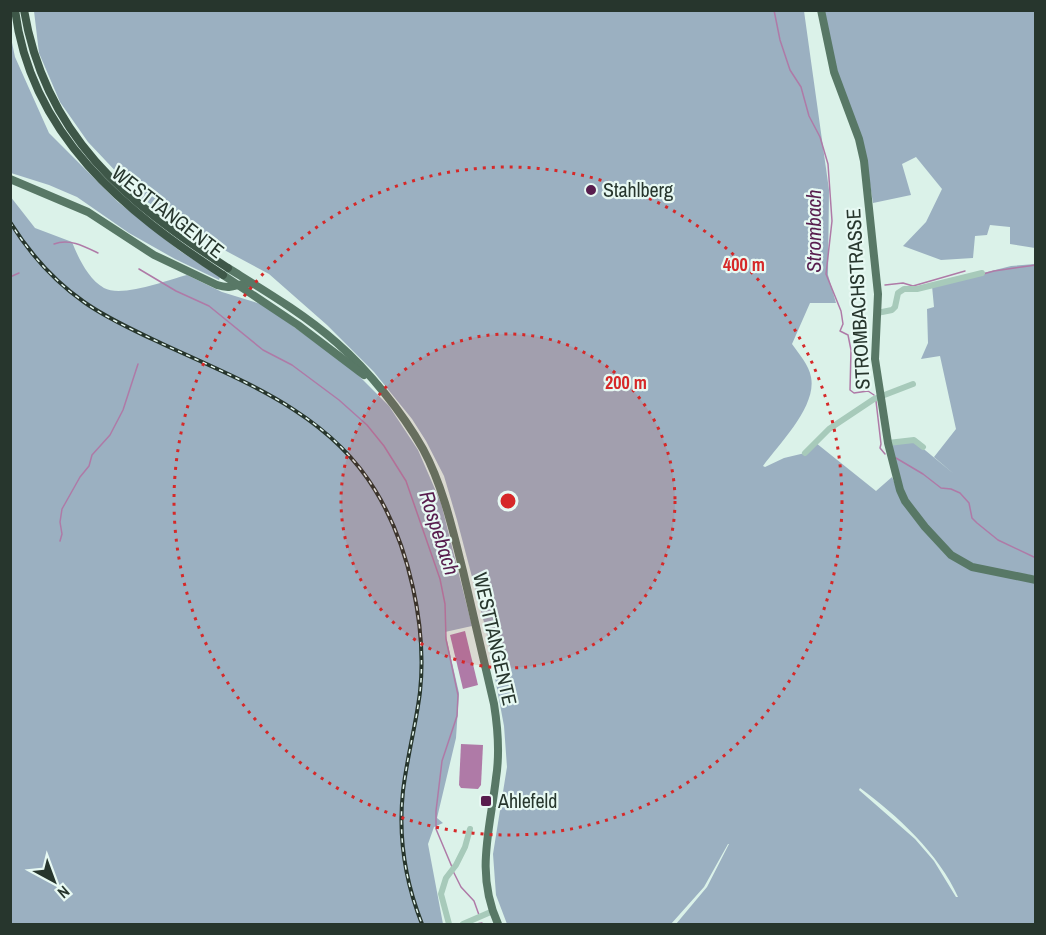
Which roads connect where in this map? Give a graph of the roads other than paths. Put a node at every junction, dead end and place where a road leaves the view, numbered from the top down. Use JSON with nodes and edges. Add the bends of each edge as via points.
{"nodes":[{"id":1,"x":15,"y":10,"type":"edge"},
{"id":2,"x":24,"y":10,"type":"edge"},
{"id":3,"x":821,"y":10,"type":"edge"},
{"id":4,"x":10,"y":179,"type":"edge"},
{"id":5,"x":225,"y":272,"type":"junction"},
{"id":6,"x":982,"y":273,"type":"dead end"},
{"id":7,"x":238,"y":285,"type":"junction"},
{"id":8,"x":255,"y":285,"type":"junction"},
{"id":9,"x":877,"y":313,"type":"junction"},
{"id":10,"x":372,"y":381,"type":"junction"},
{"id":11,"x":914,"y":384,"type":"dead end"},
{"id":12,"x":880,"y":398,"type":"junction"},
{"id":13,"x":888,"y":443,"type":"junction"},
{"id":14,"x":923,"y":447,"type":"dead end"},
{"id":15,"x":805,"y":453,"type":"dead end"},
{"id":16,"x":1035,"y":580,"type":"edge"},
{"id":17,"x":470,"y":829,"type":"dead end"},
{"id":18,"x":493,"y":911,"type":"junction"},
{"id":19,"x":449,"y":924,"type":"edge"},
{"id":20,"x":463,"y":924,"type":"edge"},
{"id":21,"x":498,"y":924,"type":"edge"}],
"edges":[{"from":1,"to":5,"type":"highway","name":"WESTTANGENTE","via":[[35,83],[59,130],[80,158],[149,223]]},
{"from":2,"to":5,"type":"highway","name":"WESTTANGENTE","via":[[42,76],[67,126],[85,150],[118,186]]},
{"from":3,"to":9,"type":"main road","name":"STROMBACHSTRASSE","via":[[834,72],[864,161]]},
{"from":4,"to":7,"type":"main road","via":[[88,212],[154,255],[217,285]]},
{"from":5,"to":7,"type":"main road","name":"WESTTANGENTE"},
{"from":5,"to":8,"type":"main road","name":"WESTTANGENTE"},
{"from":6,"to":9,"type":"street","via":[[904,289],[898,293],[892,310]]},
{"from":7,"to":8,"type":"main road"},
{"from":7,"to":10,"type":"main road","name":"WESTTANGENTE"},
{"from":8,"to":10,"type":"main road","name":"WESTTANGENTE","via":[[336,342]]},
{"from":9,"to":12,"type":"main road","name":"STROMBACHSTRASSE","via":[[875,359]]},
{"from":10,"to":18,"type":"main road","name":"WESTTANGENTE","via":[[424,451],[440,491],[455,537],[489,683],[499,749],[485,852],[486,886]]},
{"from":11,"to":12,"type":"street"},
{"from":12,"to":13,"type":"main road","name":"STROMBACHSTRASSE"},
{"from":12,"to":15,"type":"street","via":[[829,429]]},
{"from":13,"to":14,"type":"street","via":[[914,440]]},
{"from":13,"to":16,"type":"main road","name":"STROMBACHSTRASSE","via":[[905,501],[945,550],[972,567]]},
{"from":17,"to":19,"type":"street","via":[[441,894]]},
{"from":18,"to":20,"type":"street"},
{"from":18,"to":21,"type":"main road","name":"WESTTANGENTE"}]}
